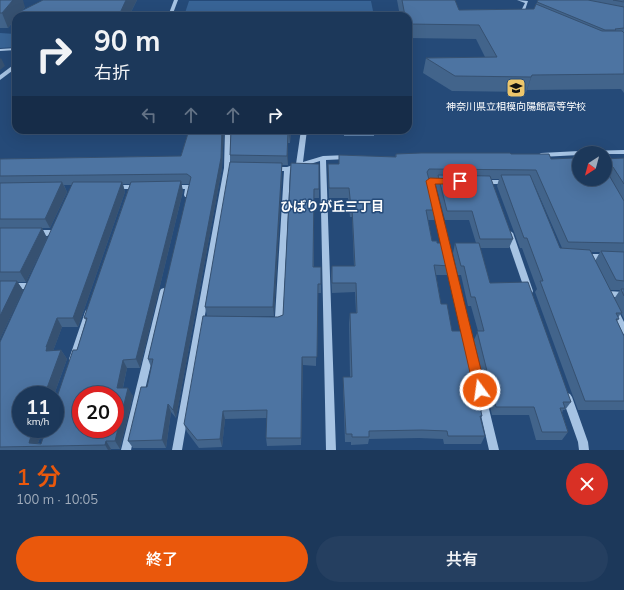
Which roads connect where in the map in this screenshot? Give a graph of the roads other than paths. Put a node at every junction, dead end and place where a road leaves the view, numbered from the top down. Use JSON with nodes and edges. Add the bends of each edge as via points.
{"nodes":[{"id":1,"x":176,"y":0,"type":"edge"},
{"id":2,"x":519,"y":0,"type":"edge"},
{"id":3,"x":172,"y":12,"type":"edge"},
{"id":4,"x":537,"y":17,"type":"edge"},
{"id":5,"x":12,"y":49,"type":"edge"},
{"id":6,"x":0,"y":50,"type":"edge"},
{"id":7,"x":12,"y":68,"type":"edge"},
{"id":8,"x":0,"y":78,"type":"edge"},
{"id":9,"x":228,"y":134,"type":"edge"},
{"id":10,"x":303,"y":134,"type":"edge"},
{"id":11,"x":612,"y":152,"type":"edge"},
{"id":12,"x":624,"y":152,"type":"edge"},
{"id":13,"x":572,"y":153,"type":"edge"},
{"id":14,"x":534,"y":155,"type":"edge"},
{"id":15,"x":354,"y":157,"type":"edge"},
{"id":16,"x":323,"y":158,"type":"junction"},
{"id":17,"x":299,"y":165,"type":"junction"},
{"id":18,"x":265,"y":169,"type":"edge"},
{"id":19,"x":287,"y":169,"type":"junction"},
{"id":20,"x":453,"y":181,"type":"edge"},
{"id":21,"x":476,"y":182,"type":"edge"},
{"id":22,"x":513,"y":182,"type":"edge"},
{"id":23,"x":110,"y":187,"type":"edge"},
{"id":24,"x":146,"y":187,"type":"edge"},
{"id":25,"x":160,"y":187,"type":"edge"},
{"id":26,"x":186,"y":202,"type":"edge"},
{"id":27,"x":506,"y":226,"type":"edge"},
{"id":28,"x":30,"y":233,"type":"edge"},
{"id":29,"x":53,"y":233,"type":"edge"},
{"id":30,"x":573,"y":256,"type":"edge"},
{"id":31,"x":624,"y":257,"type":"edge"},
{"id":32,"x":167,"y":280,"type":"edge"},
{"id":33,"x":0,"y":286,"type":"edge"},
{"id":34,"x":31,"y":286,"type":"edge"},
{"id":35,"x":624,"y":295,"type":"edge"},
{"id":36,"x":533,"y":301,"type":"edge"},
{"id":37,"x":90,"y":306,"type":"edge"},
{"id":38,"x":263,"y":320,"type":"edge"},
{"id":39,"x":624,"y":330,"type":"edge"},
{"id":40,"x":70,"y":366,"type":"edge"},
{"id":41,"x":565,"y":390,"type":"edge"},
{"id":42,"x":126,"y":450,"type":"edge"},
{"id":43,"x":177,"y":450,"type":"edge"},
{"id":44,"x":331,"y":450,"type":"edge"},
{"id":45,"x":494,"y":450,"type":"edge"},
{"id":46,"x":584,"y":450,"type":"edge"}],
"edges":[{"from":1,"to":3,"type":"street"},
{"from":2,"to":4,"type":"street","via":[[527,2],[523,11]]},
{"from":5,"to":6,"type":"street"},
{"from":7,"to":8,"type":"street"},
{"from":9,"to":43,"type":"street","via":[[231,168],[204,320]]},
{"from":10,"to":17,"type":"street"},
{"from":11,"to":12,"type":"street"},
{"from":13,"to":14,"type":"street"},
{"from":15,"to":16,"type":"street"},
{"from":16,"to":17,"type":"street"},
{"from":16,"to":44,"type":"street"},
{"from":17,"to":19,"type":"street"},
{"from":18,"to":19,"type":"street"},
{"from":19,"to":38,"type":"street","via":[[279,320]]},
{"from":20,"to":45,"type":"street","via":[[430,181]]},
{"from":21,"to":22,"type":"street","via":[[492,185]]},
{"from":23,"to":24,"type":"street","via":[[130,190]]},
{"from":25,"to":26,"type":"street","via":[[189,186]]},
{"from":27,"to":36,"type":"street"},
{"from":28,"to":29,"type":"street"},
{"from":30,"to":31,"type":"street","via":[[590,260]]},
{"from":32,"to":42,"type":"street"},
{"from":33,"to":34,"type":"street"},
{"from":35,"to":39,"type":"street","via":[[605,291]]},
{"from":37,"to":40,"type":"street"},
{"from":41,"to":46,"type":"street"}]}
